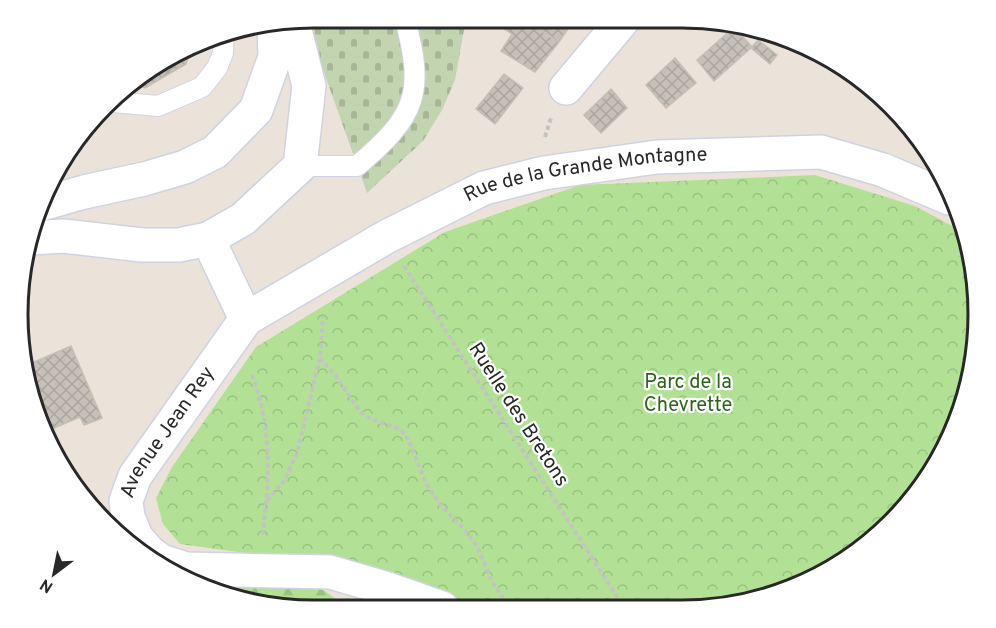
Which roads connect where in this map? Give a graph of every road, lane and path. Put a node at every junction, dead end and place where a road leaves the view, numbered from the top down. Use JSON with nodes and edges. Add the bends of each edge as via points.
{"nodes":[{"id":1,"x":408,"y":28,"type":"edge"},
{"id":2,"x":616,"y":28,"type":"edge"},
{"id":3,"x":294,"y":29,"type":"edge"},
{"id":4,"x":274,"y":31,"type":"edge"},
{"id":5,"x":223,"y":44,"type":"edge"},
{"id":6,"x":566,"y":88,"type":"dead end"},
{"id":7,"x":122,"y":103,"type":"edge"},
{"id":8,"x":300,"y":166,"type":"junction"},
{"id":9,"x":941,"y":195,"type":"edge"},
{"id":10,"x":53,"y":200,"type":"edge"},
{"id":11,"x":386,"y":237,"type":"junction"},
{"id":12,"x":39,"y":238,"type":"edge"},
{"id":13,"x":208,"y":239,"type":"junction"},
{"id":14,"x":323,"y":274,"type":"junction"},
{"id":15,"x":246,"y":319,"type":"junction"},
{"id":16,"x":225,"y":349,"type":"junction"},
{"id":17,"x":320,"y":358,"type":"junction"},
{"id":18,"x":267,"y":501,"type":"junction"},
{"id":19,"x":138,"y":539,"type":"edge"},
{"id":20,"x":186,"y":569,"type":"edge"},
{"id":21,"x":258,"y":570,"type":"junction"},
{"id":22,"x":419,"y":600,"type":"edge"},
{"id":23,"x":504,"y":600,"type":"edge"},
{"id":24,"x":619,"y":600,"type":"edge"}],
"edges":[{"from":1,"to":8,"type":"lane","via":[[416,74],[414,93],[394,132],[357,166]]},
{"from":2,"to":6,"type":"street"},
{"from":3,"to":8,"type":"street","via":[[309,86]]},
{"from":4,"to":10,"type":"street","via":[[274,57],[256,110],[215,152],[154,176]]},
{"from":5,"to":7,"type":"lane","via":[[217,68],[202,87],[158,106]]},
{"from":8,"to":13,"type":"street","via":[[243,219]]},
{"from":9,"to":11,"type":"street","name":"Rue de la Grande Montagne","via":[[883,170],[821,152],[657,157],[544,173],[484,188]]},
{"from":11,"to":14,"type":"street","name":"Rue de la Grande Montagne"},
{"from":11,"to":24,"type":"path","name":"Ruelle des Bretons"},
{"from":12,"to":13,"type":"street","via":[[63,236],[142,245],[179,245]]},
{"from":13,"to":15,"type":"street"},
{"from":14,"to":15,"type":"street","name":"Rue de la Grande Montagne"},
{"from":14,"to":17,"type":"path","via":[[334,288],[325,298]]},
{"from":15,"to":16,"type":"street","name":"Avenue Jean Rey"},
{"from":16,"to":18,"type":"path","via":[[252,375],[260,399],[266,434]]},
{"from":16,"to":19,"type":"street","name":"Avenue Jean Rey","via":[[135,476],[126,501]]},
{"from":17,"to":18,"type":"path","via":[[297,453],[284,481]]},
{"from":17,"to":23,"type":"path","via":[[360,412],[371,420],[400,429],[408,439],[427,485],[477,546]]},
{"from":18,"to":21,"type":"path"},
{"from":20,"to":21,"type":"street","name":"Avenue Jean Rey"},
{"from":21,"to":22,"type":"street","name":"Avenue Jean Rey","via":[[330,572]]}]}
